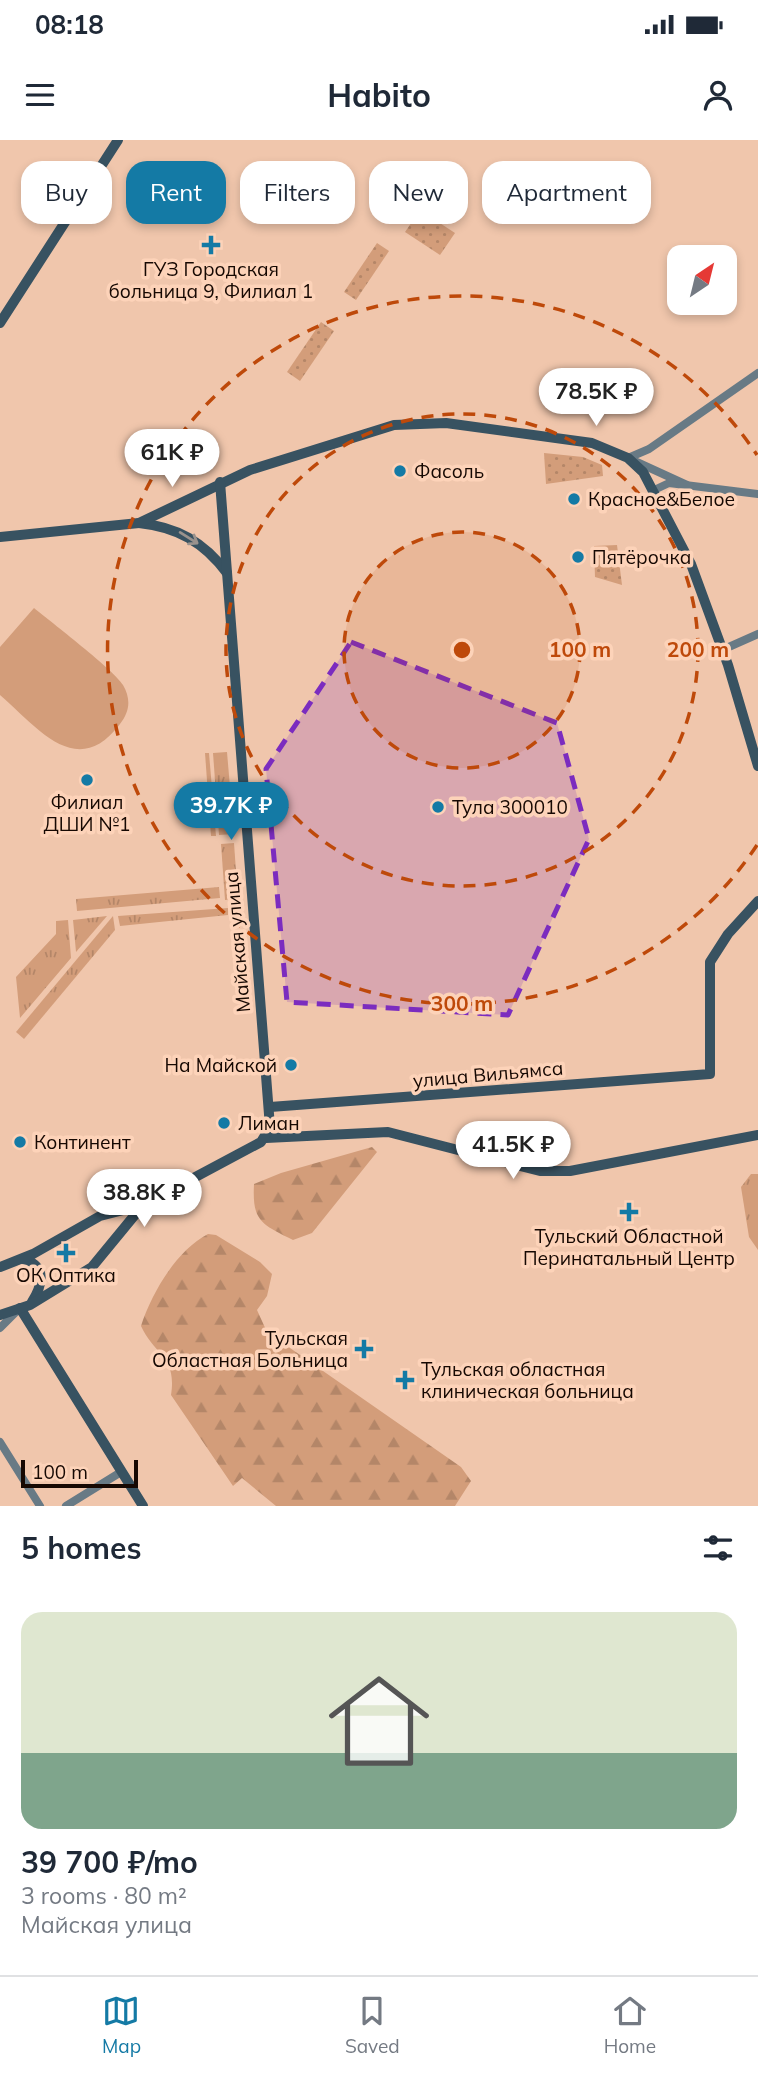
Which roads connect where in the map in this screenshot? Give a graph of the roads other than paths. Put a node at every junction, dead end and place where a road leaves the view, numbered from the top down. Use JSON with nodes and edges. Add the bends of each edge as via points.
{"nodes":[{"id":1,"x":118,"y":140,"type":"edge"},
{"id":2,"x":0,"y":323,"type":"edge"},
{"id":3,"x":758,"y":373,"type":"edge"},
{"id":4,"x":628,"y":458,"type":"junction"},
{"id":5,"x":220,"y":482,"type":"junction"},
{"id":6,"x":687,"y":485,"type":"junction"},
{"id":7,"x":652,"y":491,"type":"junction"},
{"id":8,"x":758,"y":494,"type":"edge"},
{"id":9,"x":139,"y":523,"type":"junction"},
{"id":10,"x":0,"y":537,"type":"edge"},
{"id":11,"x":227,"y":574,"type":"junction"},
{"id":12,"x":758,"y":634,"type":"edge"},
{"id":13,"x":722,"y":650,"type":"junction"},
{"id":14,"x":758,"y":766,"type":"edge"},
{"id":15,"x":758,"y":901,"type":"edge"},
{"id":16,"x":270,"y":1107,"type":"junction"},
{"id":17,"x":758,"y":1135,"type":"edge"},
{"id":18,"x":266,"y":1138,"type":"junction"},
{"id":19,"x":142,"y":1205,"type":"junction"},
{"id":20,"x":116,"y":1213,"type":"junction"},
{"id":21,"x":120,"y":1236,"type":"junction"},
{"id":22,"x":23,"y":1259,"type":"junction"},
{"id":23,"x":0,"y":1267,"type":"edge"},
{"id":24,"x":25,"y":1307,"type":"junction"},
{"id":25,"x":0,"y":1315,"type":"edge"},
{"id":26,"x":0,"y":1328,"type":"edge"},
{"id":27,"x":0,"y":1442,"type":"edge"},
{"id":28,"x":121,"y":1472,"type":"junction"},
{"id":29,"x":40,"y":1506,"type":"edge"},
{"id":30,"x":66,"y":1506,"type":"edge"},
{"id":31,"x":143,"y":1506,"type":"edge"}],
"edges":[{"from":1,"to":2,"type":"street"},
{"from":3,"to":4,"type":"street","via":[[649,449]]},
{"from":4,"to":5,"type":"street","via":[[592,443],[417,422],[345,438]]},
{"from":4,"to":6,"type":"street"},
{"from":4,"to":7,"type":"street","via":[[643,472]]},
{"from":5,"to":9,"type":"street"},
{"from":5,"to":11,"type":"street","name":"Майская улица"},
{"from":6,"to":7,"type":"street","via":[[669,483]]},
{"from":6,"to":8,"type":"street"},
{"from":7,"to":13,"type":"street","via":[[691,564]]},
{"from":9,"to":10,"type":"street"},
{"from":9,"to":11,"type":"street","one_way":true,"via":[[163,525],[187,536],[208,551]]},
{"from":11,"to":16,"type":"street","name":"Майская улица"},
{"from":12,"to":13,"type":"street"},
{"from":13,"to":14,"type":"street"},
{"from":15,"to":16,"type":"street","name":"улица Вильямса","via":[[710,962],[709,1074]]},
{"from":16,"to":18,"type":"street","name":"Майская улица"},
{"from":17,"to":18,"type":"street","via":[[570,1171],[540,1171],[388,1132]]},
{"from":18,"to":19,"type":"street"},
{"from":19,"to":20,"type":"street"},
{"from":19,"to":21,"type":"street"},
{"from":20,"to":21,"type":"street"},
{"from":20,"to":22,"type":"street","via":[[100,1216]]},
{"from":21,"to":24,"type":"street","via":[[92,1267]]},
{"from":22,"to":23,"type":"street"},
{"from":22,"to":24,"type":"street","via":[[37,1266],[42,1283]]},
{"from":24,"to":25,"type":"street"},
{"from":24,"to":26,"type":"street"},
{"from":24,"to":28,"type":"street"},
{"from":27,"to":29,"type":"street"},
{"from":28,"to":30,"type":"street"},
{"from":28,"to":31,"type":"street"}]}
